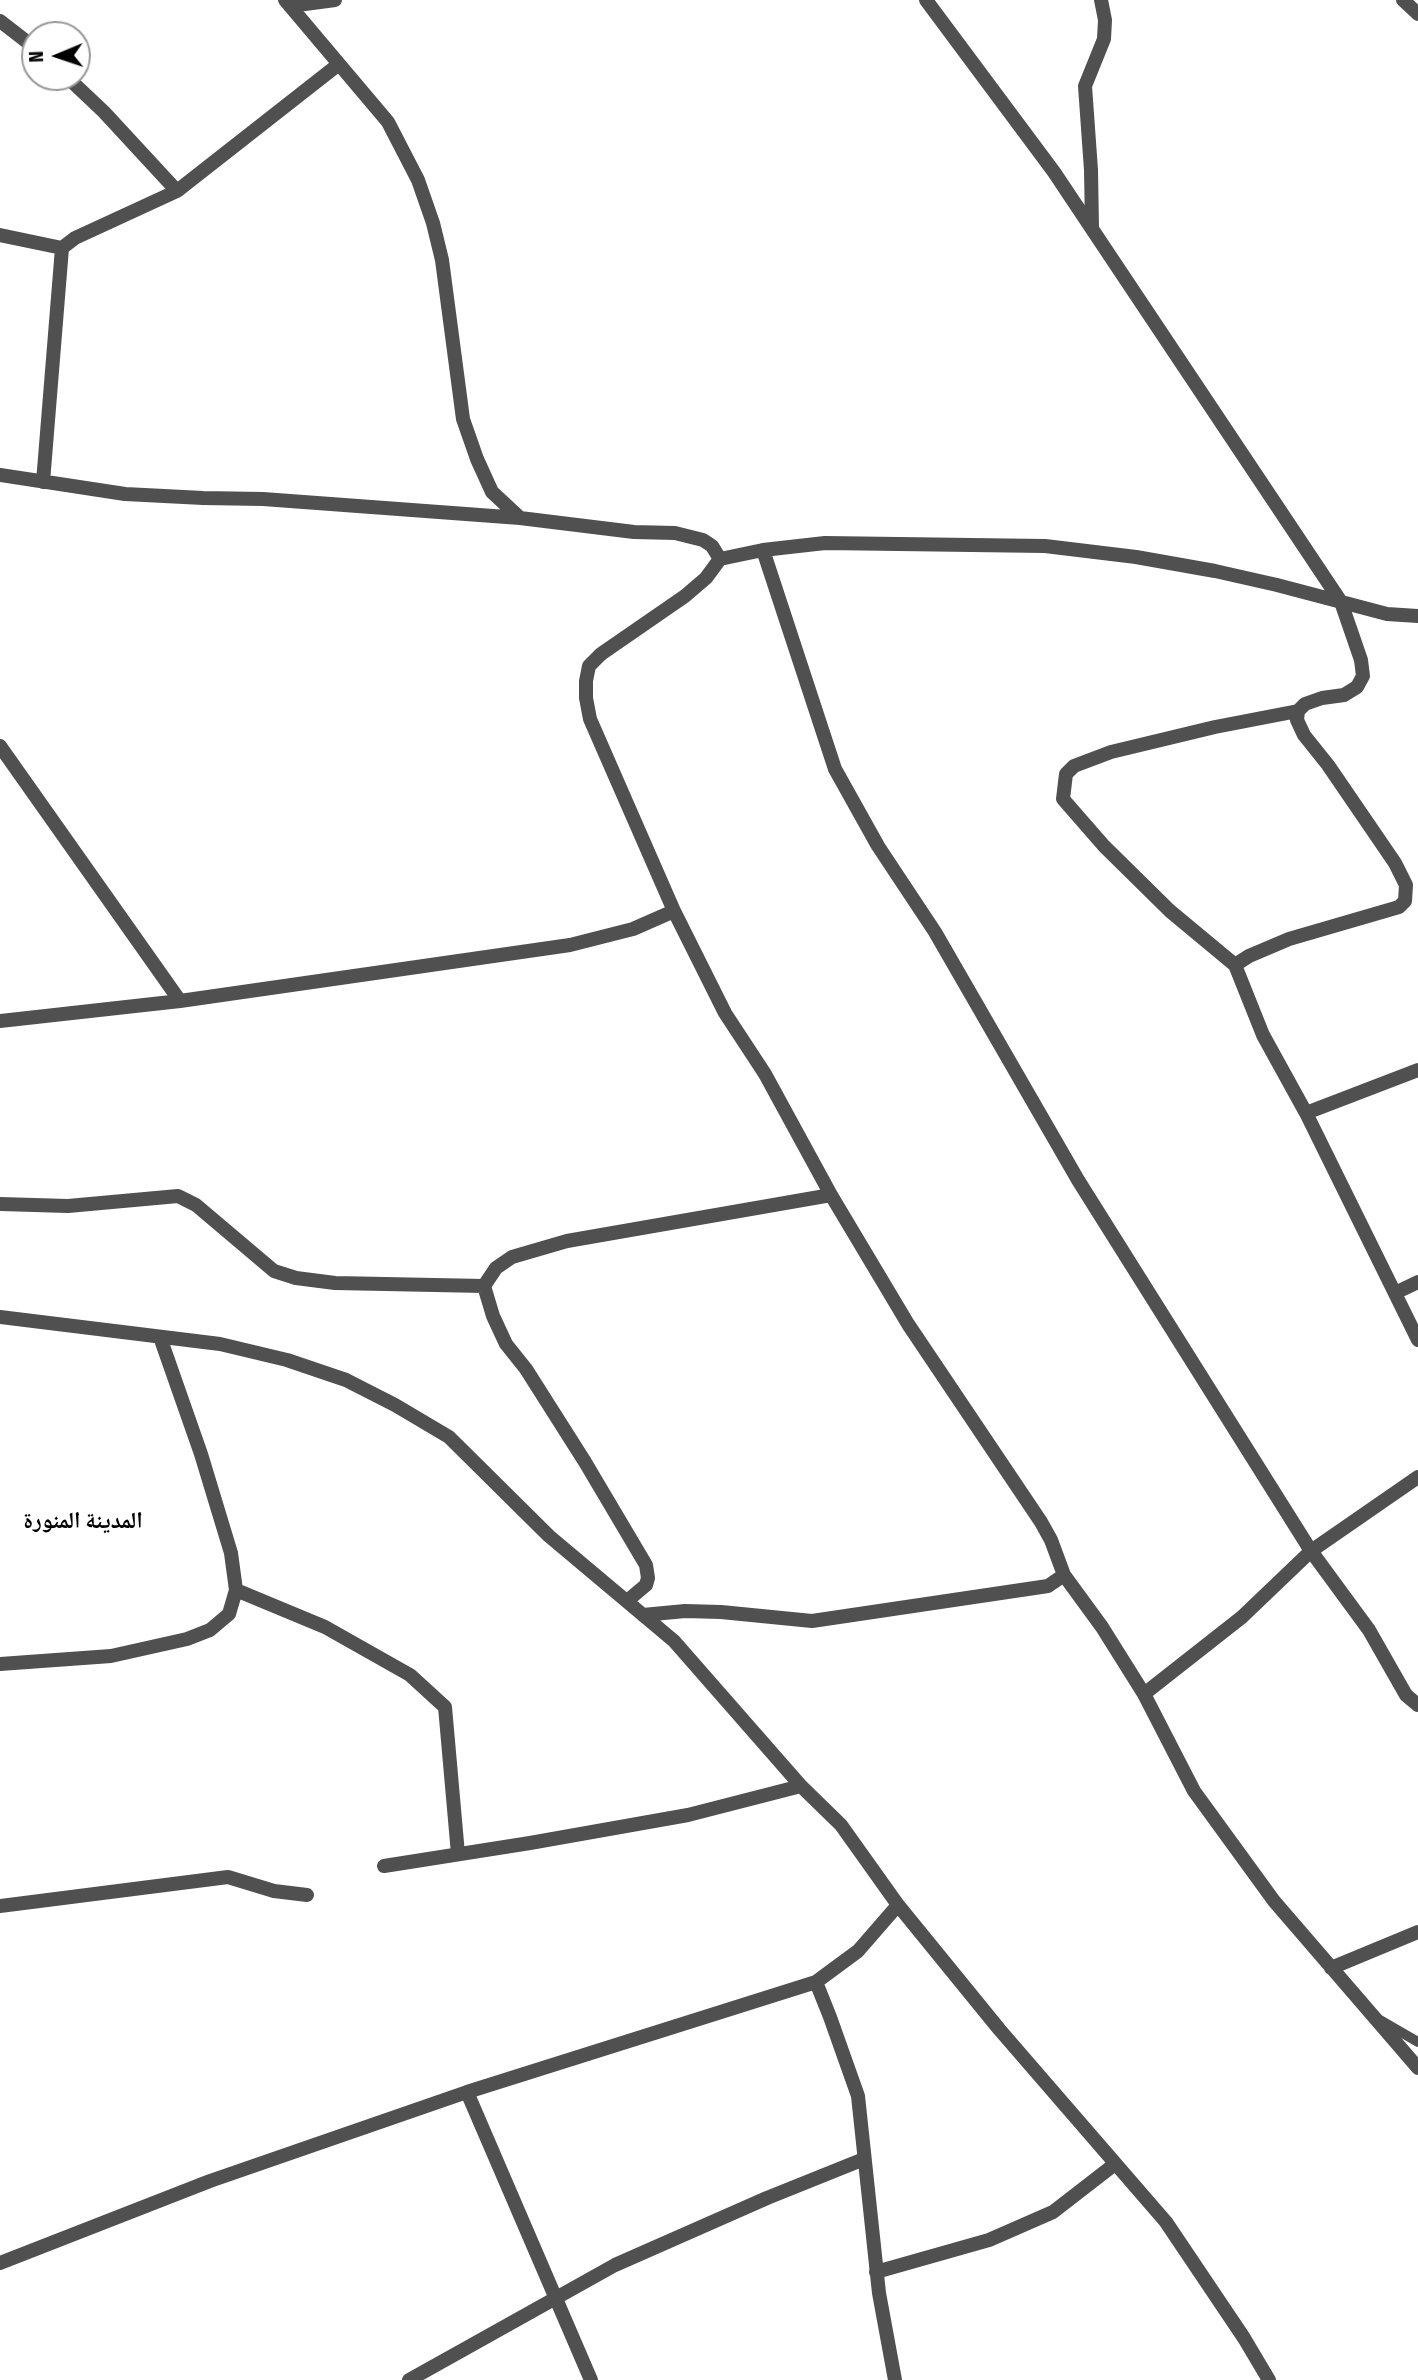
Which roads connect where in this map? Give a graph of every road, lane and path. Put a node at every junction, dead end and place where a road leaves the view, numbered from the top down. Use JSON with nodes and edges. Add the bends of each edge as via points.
{"nodes":[{"id":1,"x":335,"y":0,"type":"edge"},
{"id":2,"x":926,"y":0,"type":"edge"},
{"id":3,"x":1101,"y":0,"type":"edge"},
{"id":4,"x":1403,"y":0,"type":"edge"},
{"id":5,"x":288,"y":3,"type":"edge"},
{"id":6,"x":1418,"y":14,"type":"edge"},
{"id":7,"x":0,"y":21,"type":"edge"},
{"id":8,"x":21,"y":37,"type":"edge"},
{"id":9,"x":339,"y":64,"type":"junction"},
{"id":10,"x":81,"y":91,"type":"edge"},
{"id":11,"x":177,"y":191,"type":"junction"},
{"id":12,"x":1092,"y":227,"type":"junction"},
{"id":13,"x":0,"y":234,"type":"edge"},
{"id":14,"x":62,"y":248,"type":"junction"},
{"id":15,"x":0,"y":475,"type":"edge"},
{"id":16,"x":43,"y":482,"type":"junction"},
{"id":17,"x":520,"y":519,"type":"junction"},
{"id":18,"x":763,"y":550,"type":"junction"},
{"id":19,"x":720,"y":559,"type":"junction"},
{"id":20,"x":1341,"y":602,"type":"junction"},
{"id":21,"x":1418,"y":616,"type":"edge"},
{"id":22,"x":1298,"y":711,"type":"junction"},
{"id":23,"x":0,"y":746,"type":"edge"},
{"id":24,"x":674,"y":911,"type":"junction"},
{"id":25,"x":1235,"y":965,"type":"junction"},
{"id":26,"x":180,"y":1001,"type":"junction"},
{"id":27,"x":0,"y":1021,"type":"edge"},
{"id":28,"x":1418,"y":1070,"type":"edge"},
{"id":29,"x":1306,"y":1113,"type":"junction"},
{"id":30,"x":831,"y":1195,"type":"junction"},
{"id":31,"x":0,"y":1204,"type":"edge"},
{"id":32,"x":1418,"y":1282,"type":"edge"},
{"id":33,"x":484,"y":1286,"type":"junction"},
{"id":34,"x":1395,"y":1293,"type":"junction"},
{"id":35,"x":0,"y":1317,"type":"edge"},
{"id":36,"x":160,"y":1337,"type":"junction"},
{"id":37,"x":1418,"y":1340,"type":"edge"},
{"id":38,"x":1418,"y":1477,"type":"edge"},
{"id":39,"x":1311,"y":1551,"type":"junction"},
{"id":40,"x":1064,"y":1575,"type":"junction"},
{"id":41,"x":236,"y":1590,"type":"junction"},
{"id":42,"x":627,"y":1601,"type":"junction"},
{"id":43,"x":643,"y":1615,"type":"junction"},
{"id":44,"x":0,"y":1664,"type":"edge"},
{"id":45,"x":1144,"y":1694,"type":"junction"},
{"id":46,"x":1418,"y":1705,"type":"edge"},
{"id":47,"x":801,"y":1786,"type":"junction"},
{"id":48,"x":458,"y":1854,"type":"junction"},
{"id":49,"x":384,"y":1866,"type":"dead end"},
{"id":50,"x":307,"y":1895,"type":"dead end"},
{"id":51,"x":898,"y":1905,"type":"junction"},
{"id":52,"x":0,"y":1906,"type":"edge"},
{"id":53,"x":1418,"y":1932,"type":"edge"},
{"id":54,"x":1331,"y":1968,"type":"junction"},
{"id":55,"x":816,"y":1982,"type":"junction"},
{"id":56,"x":1368,"y":2013,"type":"junction"},
{"id":57,"x":1418,"y":2042,"type":"edge"},
{"id":58,"x":1418,"y":2068,"type":"edge"},
{"id":59,"x":467,"y":2092,"type":"junction"},
{"id":60,"x":864,"y":2160,"type":"junction"},
{"id":61,"x":1115,"y":2164,"type":"junction"},
{"id":62,"x":0,"y":2263,"type":"edge"},
{"id":63,"x":876,"y":2272,"type":"junction"},
{"id":64,"x":555,"y":2299,"type":"junction"},
{"id":65,"x":409,"y":2380,"type":"edge"},
{"id":66,"x":591,"y":2380,"type":"edge"},
{"id":67,"x":895,"y":2380,"type":"edge"},
{"id":68,"x":1269,"y":2380,"type":"edge"}],
"edges":[{"from":1,"to":5,"type":"street"},
{"from":2,"to":12,"type":"street"},
{"from":3,"to":12,"type":"street","via":[[1104,39],[1085,86]]},
{"from":4,"to":6,"type":"street"},
{"from":5,"to":9,"type":"street"},
{"from":7,"to":8,"type":"street"},
{"from":9,"to":11,"type":"street"},
{"from":9,"to":17,"type":"street","via":[[388,122],[418,180],[442,260],[463,419],[492,492]]},
{"from":10,"to":11,"type":"street"},
{"from":11,"to":14,"type":"street"},
{"from":12,"to":20,"type":"street"},
{"from":13,"to":14,"type":"street"},
{"from":14,"to":16,"type":"street"},
{"from":15,"to":16,"type":"street"},
{"from":16,"to":17,"type":"street","via":[[125,494],[263,499]]},
{"from":17,"to":19,"type":"street","via":[[675,533],[703,540]]},
{"from":18,"to":19,"type":"street"},
{"from":18,"to":20,"type":"street","via":[[825,543],[1045,546],[1215,571]]},
{"from":18,"to":39,"type":"street","via":[[835,769],[1078,1180]]},
{"from":19,"to":24,"type":"street","via":[[685,596],[601,654],[589,666],[586,681],[590,719]]},
{"from":20,"to":21,"type":"street","via":[[1387,614]]},
{"from":20,"to":22,"type":"street","via":[[1363,677],[1344,695],[1322,698]]},
{"from":22,"to":25,"type":"street","via":[[1304,735],[1395,863],[1406,885],[1405,901],[1399,907],[1289,939]]},
{"from":22,"to":25,"type":"street","via":[[1111,752],[1074,765],[1066,774],[1063,799],[1104,846],[1170,911]]},
{"from":23,"to":26,"type":"street"},
{"from":24,"to":26,"type":"street","via":[[633,929],[570,945]]},
{"from":24,"to":30,"type":"street","via":[[725,1013],[765,1074]]},
{"from":25,"to":29,"type":"street","via":[[1263,1035]]},
{"from":26,"to":27,"type":"street"},
{"from":28,"to":29,"type":"street"},
{"from":29,"to":34,"type":"street"},
{"from":30,"to":33,"type":"street","via":[[567,1241],[512,1257],[496,1268]]},
{"from":30,"to":40,"type":"street","via":[[908,1324],[1041,1522]]},
{"from":31,"to":33,"type":"street","via":[[68,1206],[178,1196],[274,1271],[296,1278]]},
{"from":32,"to":34,"type":"street"},
{"from":33,"to":42,"type":"street","via":[[506,1344],[585,1462],[646,1565],[646,1585]]},
{"from":34,"to":37,"type":"street"},
{"from":35,"to":36,"type":"street"},
{"from":36,"to":41,"type":"street","via":[[216,1503]]},
{"from":36,"to":42,"type":"street","via":[[220,1344],[287,1360],[346,1380],[395,1405],[449,1437],[549,1536]]},
{"from":38,"to":39,"type":"street"},
{"from":39,"to":45,"type":"street","via":[[1242,1617]]},
{"from":39,"to":46,"type":"street","via":[[1369,1630],[1406,1695]]},
{"from":40,"to":43,"type":"street","via":[[1048,1586],[812,1621],[722,1612]]},
{"from":40,"to":45,"type":"street"},
{"from":41,"to":44,"type":"street","via":[[229,1615],[210,1630],[187,1639],[111,1656]]},
{"from":41,"to":48,"type":"street","via":[[325,1627],[410,1675],[445,1707]]},
{"from":42,"to":43,"type":"street"},
{"from":43,"to":47,"type":"street","via":[[674,1640]]},
{"from":45,"to":54,"type":"street","via":[[1194,1791],[1274,1901]]},
{"from":47,"to":48,"type":"street","via":[[688,1815]]},
{"from":47,"to":51,"type":"street","via":[[841,1825]]},
{"from":48,"to":49,"type":"street"},
{"from":50,"to":52,"type":"street","via":[[228,1877]]},
{"from":51,"to":55,"type":"street","via":[[858,1951]]},
{"from":51,"to":61,"type":"street"},
{"from":53,"to":54,"type":"street"},
{"from":54,"to":56,"type":"street"},
{"from":55,"to":59,"type":"street"},
{"from":55,"to":60,"type":"street","via":[[858,2096]]},
{"from":56,"to":57,"type":"lane"},
{"from":56,"to":58,"type":"street"},
{"from":59,"to":62,"type":"street","via":[[210,2181]]},
{"from":59,"to":64,"type":"street"},
{"from":60,"to":63,"type":"street"},
{"from":60,"to":64,"type":"street","via":[[646,2250]]},
{"from":61,"to":63,"type":"street","via":[[1054,2212],[989,2240]]},
{"from":61,"to":68,"type":"street","via":[[1166,2222]]},
{"from":63,"to":67,"type":"street"},
{"from":64,"to":65,"type":"street"},
{"from":64,"to":66,"type":"street"}]}
